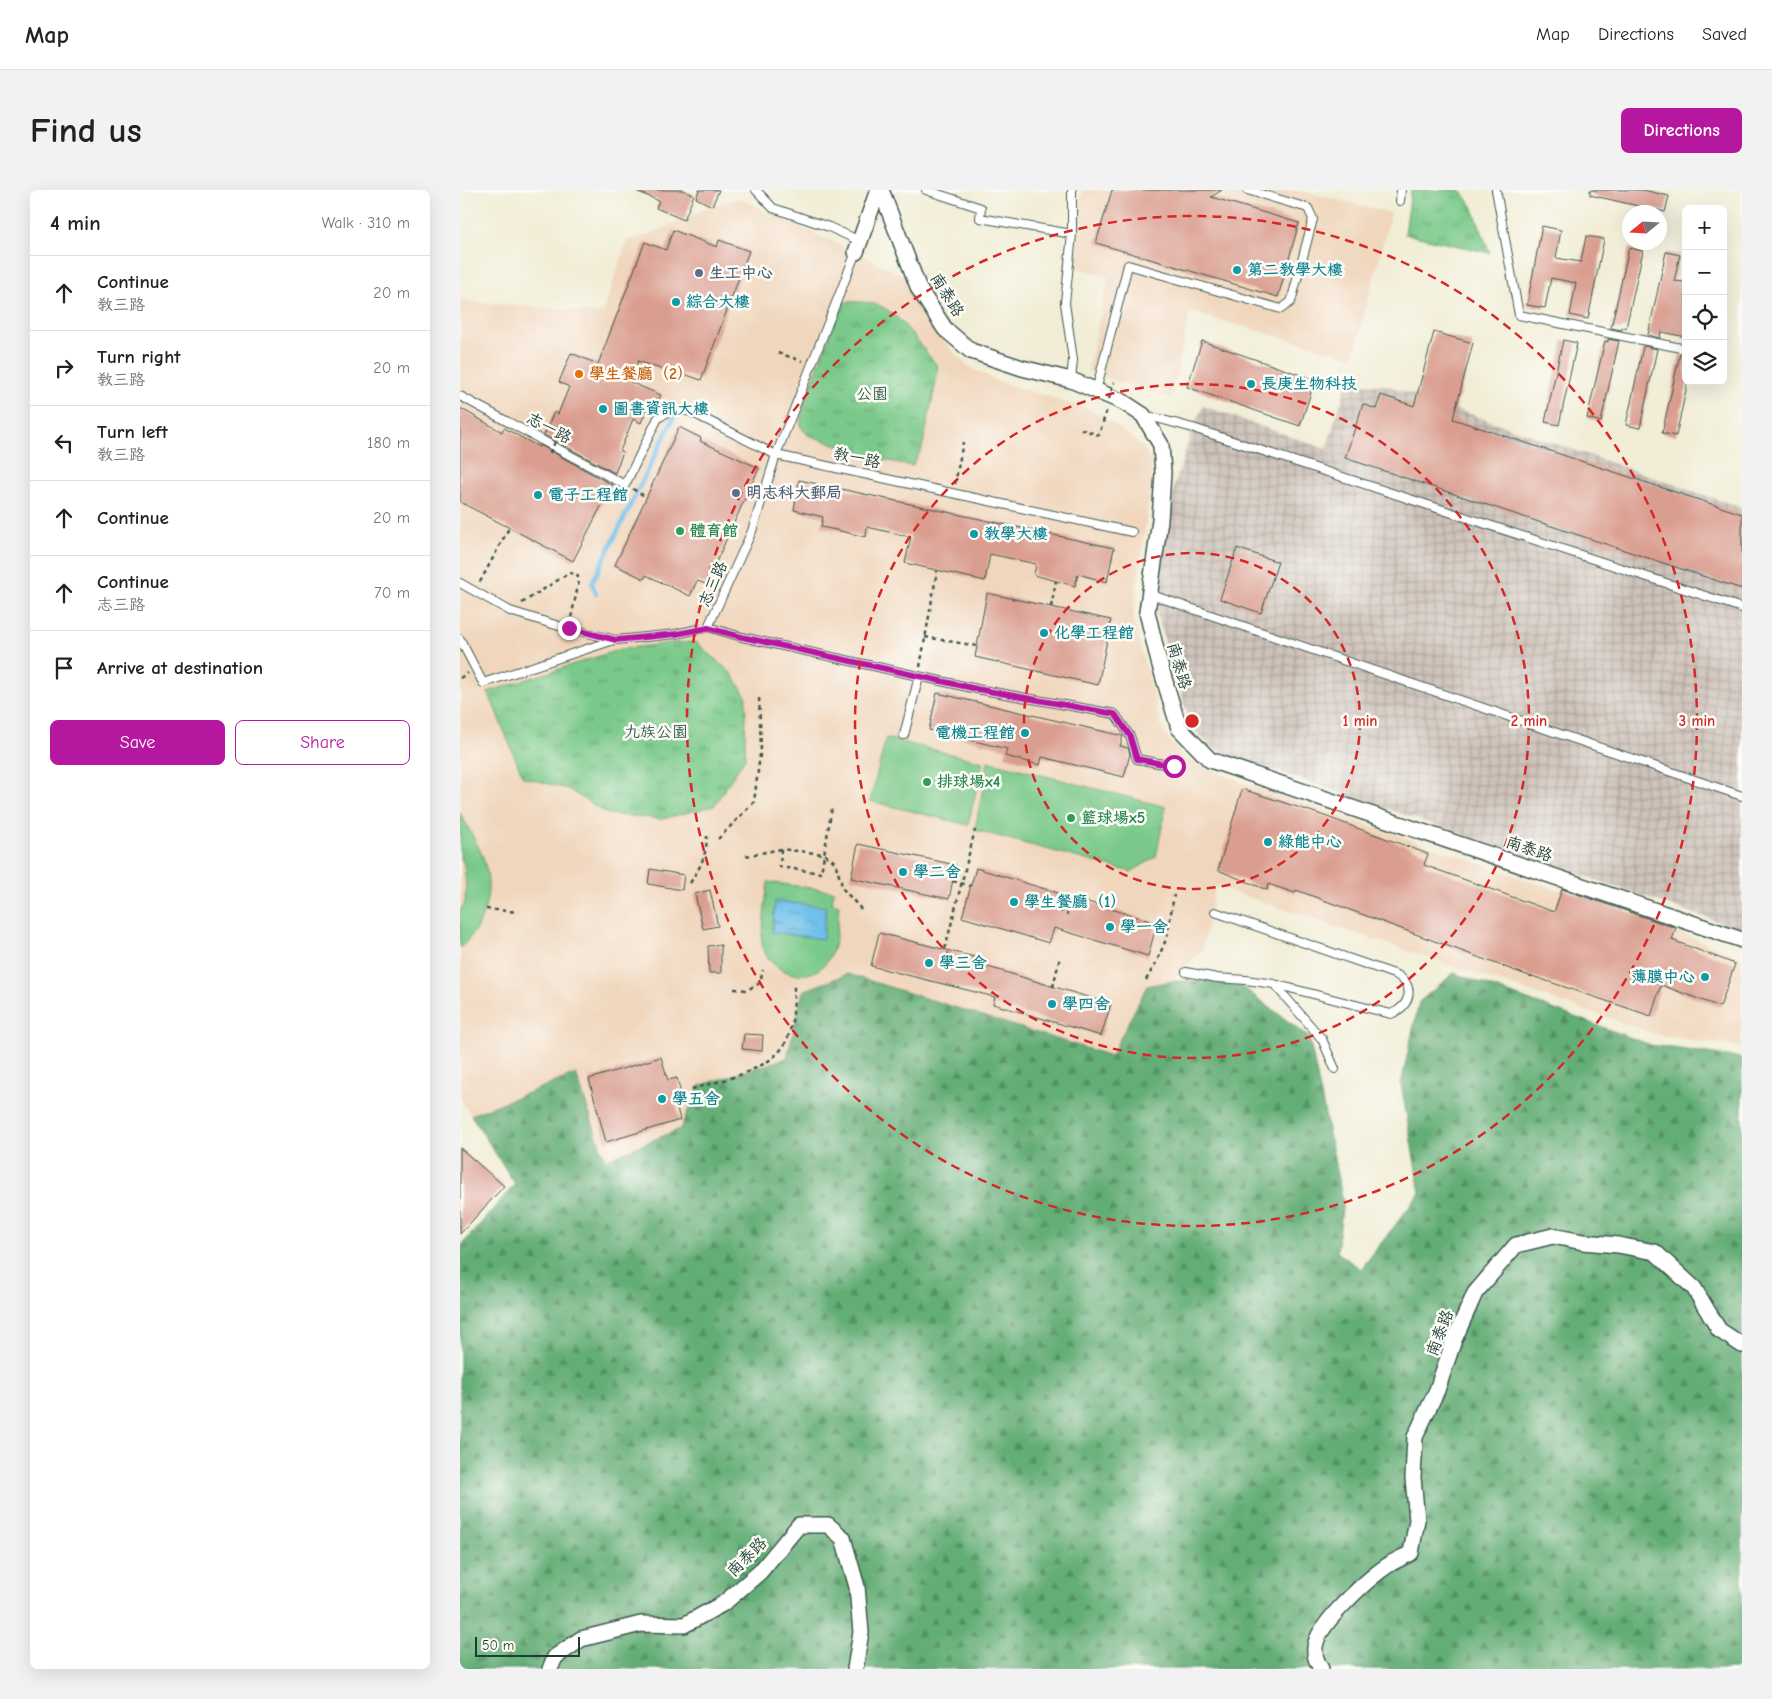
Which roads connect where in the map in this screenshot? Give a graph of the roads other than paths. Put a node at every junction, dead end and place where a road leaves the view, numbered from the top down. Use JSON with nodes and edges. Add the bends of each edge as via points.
{"nodes":[{"id":1,"x":756,"y":190,"type":"edge"},
{"id":2,"x":880,"y":190,"type":"edge"},
{"id":3,"x":926,"y":190,"type":"edge"},
{"id":4,"x":1072,"y":190,"type":"edge"},
{"id":5,"x":1247,"y":190,"type":"edge"},
{"id":6,"x":1401,"y":190,"type":"edge"},
{"id":7,"x":1496,"y":190,"type":"edge"},
{"id":8,"x":1400,"y":201,"type":"dead end"},
{"id":9,"x":1072,"y":234,"type":"junction"},
{"id":10,"x":858,"y":246,"type":"junction"},
{"id":11,"x":1682,"y":348,"type":"edge"},
{"id":12,"x":1071,"y":380,"type":"junction"},
{"id":13,"x":1096,"y":391,"type":"junction"},
{"id":14,"x":460,"y":396,"type":"edge"},
{"id":15,"x":1143,"y":415,"type":"junction"},
{"id":16,"x":776,"y":455,"type":"junction"},
{"id":17,"x":625,"y":485,"type":"joint"},
{"id":18,"x":1132,"y":532,"type":"dead end"},
{"id":19,"x":460,"y":583,"type":"edge"},
{"id":20,"x":1149,"y":594,"type":"junction"},
{"id":21,"x":1742,"y":608,"type":"edge"},
{"id":22,"x":708,"y":628,"type":"junction"},
{"id":23,"x":460,"y":639,"type":"edge"},
{"id":24,"x":616,"y":640,"type":"junction"},
{"id":25,"x":919,"y":676,"type":"junction"},
{"id":26,"x":904,"y":735,"type":"dead end"},
{"id":27,"x":1174,"y":766,"type":"dead end"},
{"id":28,"x":1742,"y":796,"type":"edge"},
{"id":29,"x":1216,"y":912,"type":"dead end"},
{"id":30,"x":1742,"y":940,"type":"edge"},
{"id":31,"x":1186,"y":972,"type":"dead end"},
{"id":32,"x":1274,"y":984,"type":"junction"},
{"id":33,"x":1335,"y":1069,"type":"dead end"},
{"id":34,"x":1742,"y":1345,"type":"edge"},
{"id":35,"x":550,"y":1669,"type":"edge"},
{"id":36,"x":855,"y":1669,"type":"edge"},
{"id":37,"x":1321,"y":1669,"type":"edge"}],
"edges":[{"from":1,"to":10,"type":"lane","via":[[773,208],[828,227]]},
{"from":2,"to":10,"type":"street"},
{"from":2,"to":12,"type":"street","name":"南泰路","via":[[919,289],[945,329],[971,351]]},
{"from":3,"to":9,"type":"lane","via":[[981,208],[980,218]]},
{"from":4,"to":9,"type":"lane"},
{"from":5,"to":13,"type":"lane","via":[[1308,208],[1313,219],[1290,302],[1282,309],[1128,265]]},
{"from":6,"to":8,"type":"lane"},
{"from":7,"to":11,"type":"lane","via":[[1519,315]]},
{"from":9,"to":12,"type":"lane","via":[[1065,303],[1073,360]]},
{"from":10,"to":16,"type":"lane","name":"志三路"},
{"from":12,"to":13,"type":"street","name":"南泰路"},
{"from":13,"to":15,"type":"street","name":"南泰路"},
{"from":14,"to":17,"type":"lane","name":"志一路"},
{"from":15,"to":20,"type":"street","name":"南泰路","via":[[1161,445],[1163,473]]},
{"from":15,"to":21,"type":"lane","via":[[1194,428]]},
{"from":16,"to":17,"type":"lane","name":"教一路","via":[[689,411],[671,410],[658,418]]},
{"from":16,"to":18,"type":"lane","name":"教一路"},
{"from":16,"to":22,"type":"lane","name":"志三路","via":[[752,531]]},
{"from":19,"to":24,"type":"lane","name":"志三路","via":[[510,611]]},
{"from":20,"to":28,"type":"lane"},
{"from":20,"to":30,"type":"street","name":"南泰路","via":[[1147,612],[1179,728],[1210,760]]},
{"from":22,"to":24,"type":"lane","name":"志三路"},
{"from":22,"to":25,"type":"lane"},
{"from":23,"to":24,"type":"lane","via":[[483,683]]},
{"from":25,"to":26,"type":"lane"},
{"from":25,"to":27,"type":"lane","via":[[1115,714],[1130,736],[1137,759]]},
{"from":29,"to":32,"type":"lane","via":[[1397,975],[1409,989],[1401,1010],[1391,1014]]},
{"from":31,"to":32,"type":"lane"},
{"from":32,"to":33,"type":"lane","via":[[1322,1039]]},
{"from":34,"to":37,"type":"street","name":"南泰路","via":[[1719,1330],[1694,1288],[1655,1252],[1553,1236],[1516,1245],[1475,1293],[1415,1437],[1413,1478],[1417,1520],[1411,1553],[1390,1564],[1344,1602],[1323,1629],[1314,1646]]},
{"from":35,"to":36,"type":"street","name":"南泰路","via":[[555,1657],[581,1639],[641,1624],[684,1625],[724,1603],[760,1572],[799,1525],[828,1525],[844,1538],[857,1587],[861,1632]]}]}
